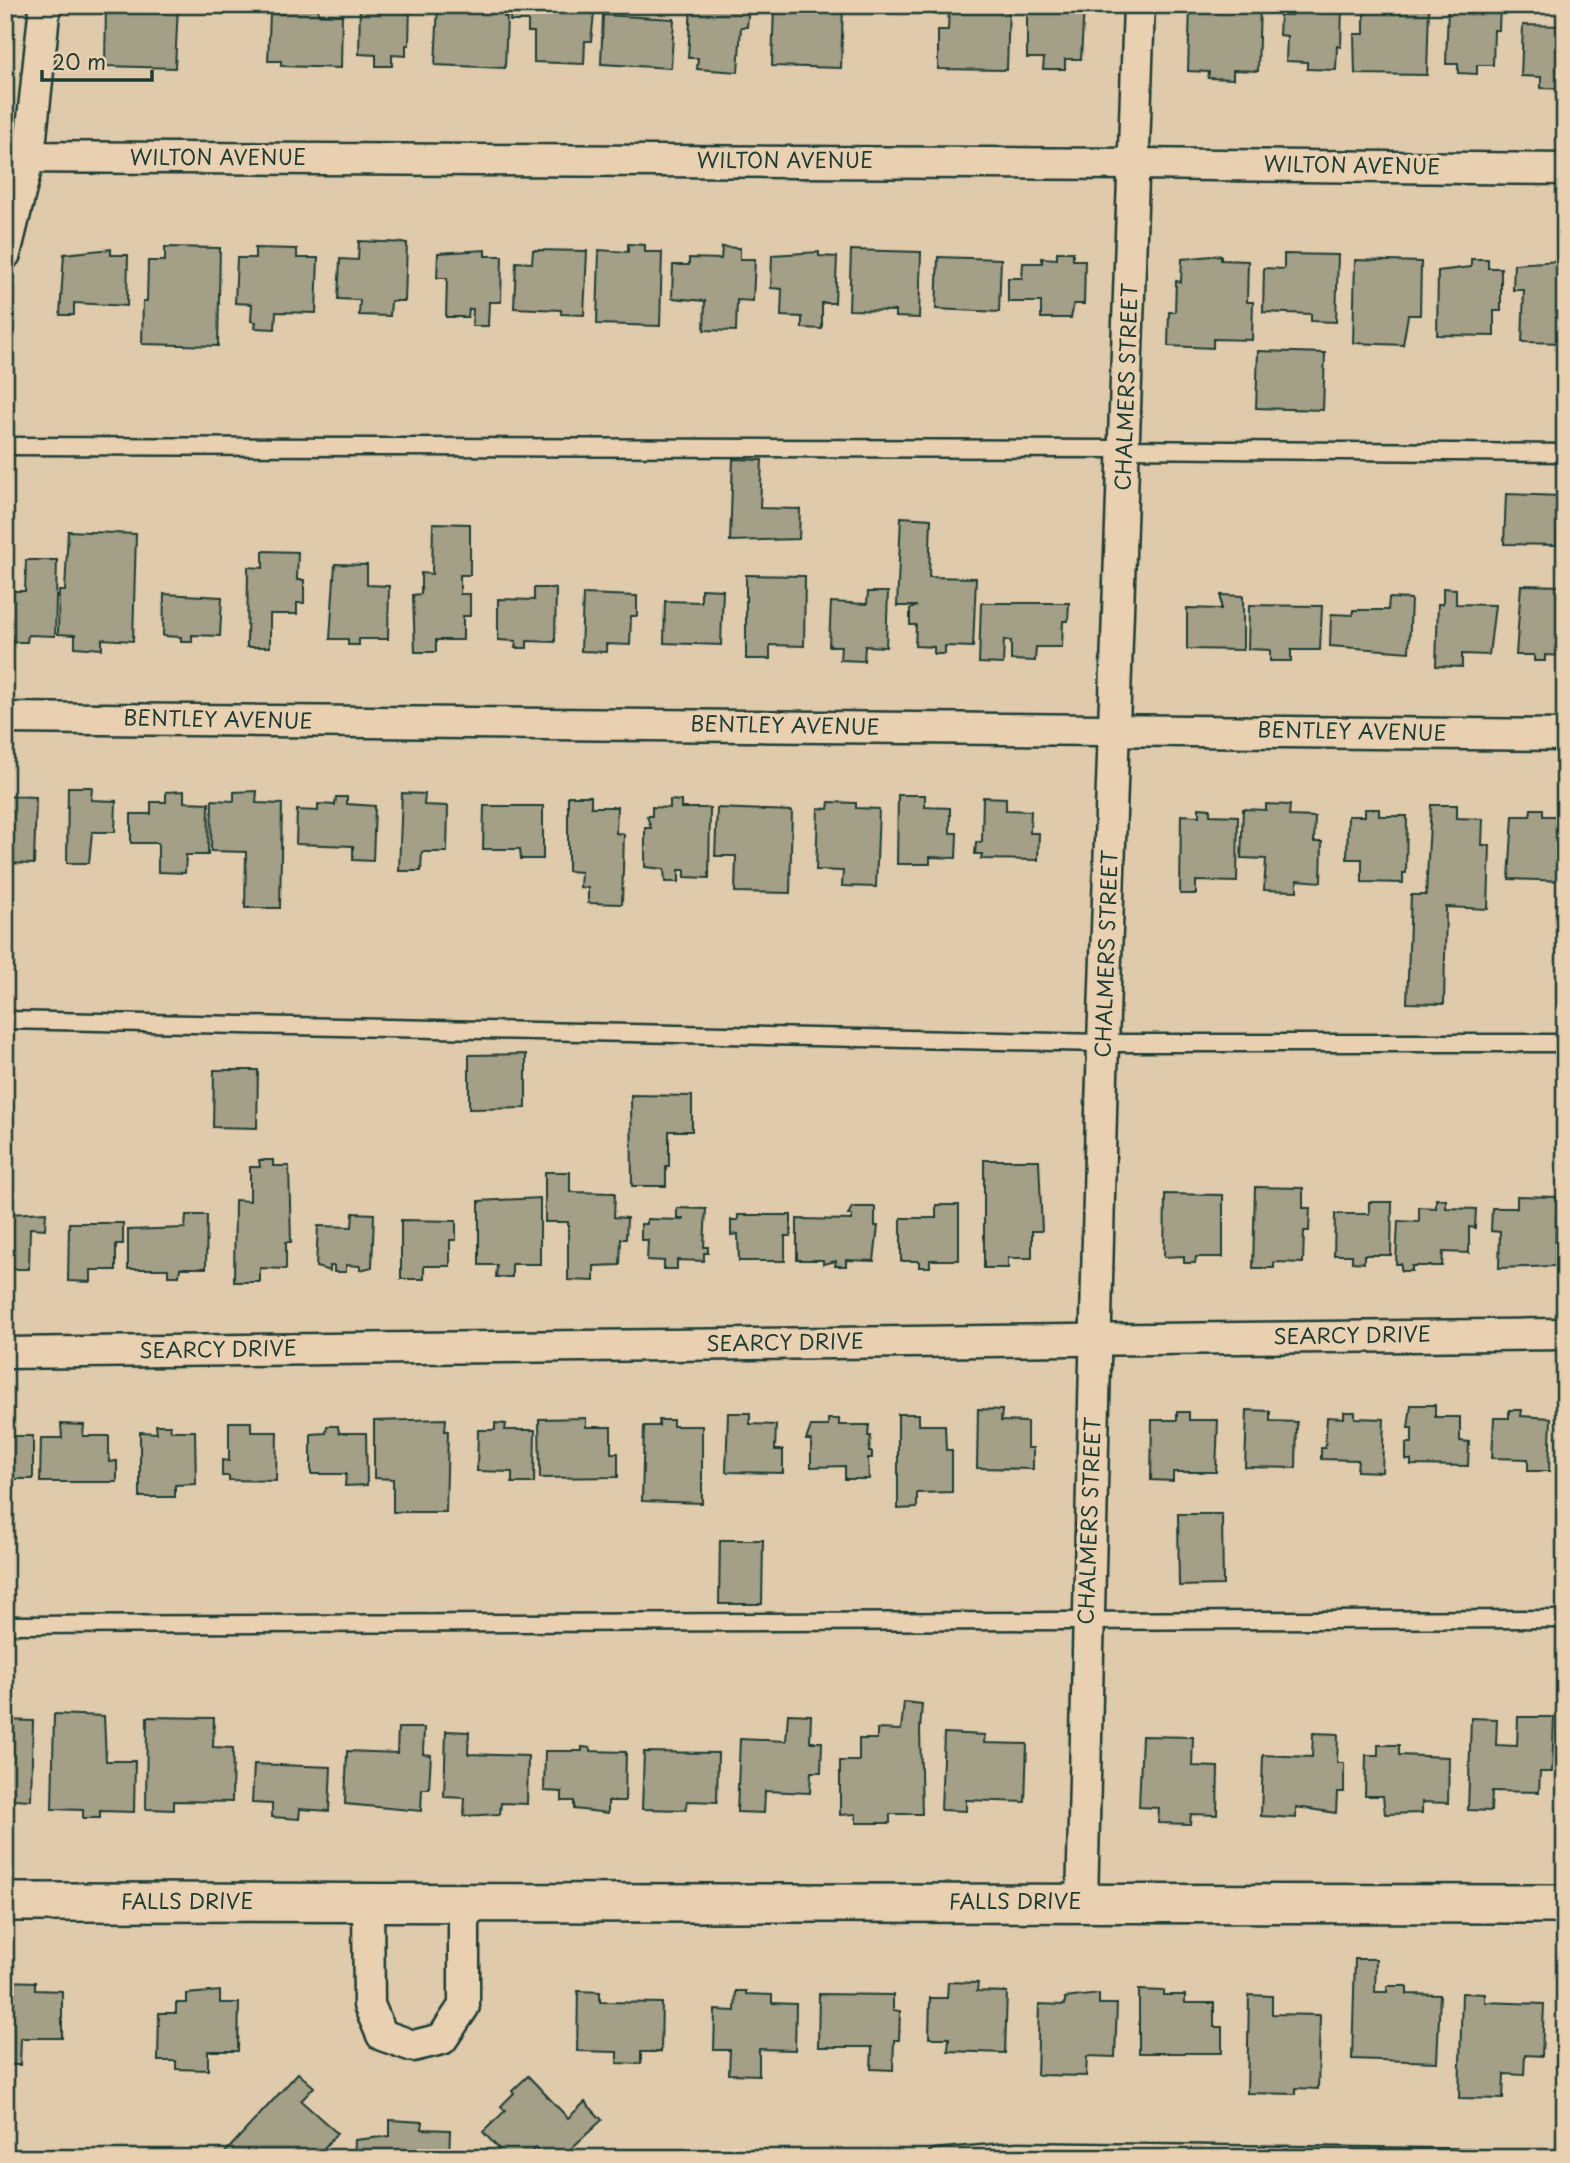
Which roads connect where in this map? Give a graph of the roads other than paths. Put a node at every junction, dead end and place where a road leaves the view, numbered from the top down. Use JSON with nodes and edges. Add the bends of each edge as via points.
{"nodes":[{"id":1,"x":45,"y":5,"type":"edge"},
{"id":2,"x":1139,"y":5,"type":"edge"},
{"id":3,"x":17,"y":157,"type":"edge"},
{"id":4,"x":1135,"y":164,"type":"junction"},
{"id":5,"x":1565,"y":169,"type":"edge"},
{"id":6,"x":5,"y":254,"type":"edge"},
{"id":7,"x":5,"y":446,"type":"edge"},
{"id":8,"x":1125,"y":449,"type":"junction"},
{"id":9,"x":1565,"y":453,"type":"edge"},
{"id":10,"x":5,"y":718,"type":"edge"},
{"id":11,"x":1116,"y":729,"type":"junction"},
{"id":12,"x":1565,"y":735,"type":"edge"},
{"id":13,"x":5,"y":1020,"type":"edge"},
{"id":14,"x":1103,"y":1043,"type":"junction"},
{"id":15,"x":1565,"y":1043,"type":"edge"},
{"id":16,"x":1565,"y":1334,"type":"edge"},
{"id":17,"x":1095,"y":1339,"type":"junction"},
{"id":18,"x":5,"y":1353,"type":"edge"},
{"id":19,"x":1565,"y":1619,"type":"edge"},
{"id":20,"x":1087,"y":1620,"type":"junction"},
{"id":21,"x":5,"y":1625,"type":"edge"},
{"id":22,"x":5,"y":1902,"type":"edge"},
{"id":23,"x":369,"y":1902,"type":"junction"},
{"id":24,"x":464,"y":1902,"type":"junction"},
{"id":25,"x":1082,"y":1903,"type":"junction"},
{"id":26,"x":1565,"y":1904,"type":"edge"},
{"id":27,"x":936,"y":2158,"type":"edge"},
{"id":28,"x":1471,"y":2158,"type":"edge"}],
"edges":[{"from":1,"to":3,"type":"street"},
{"from":2,"to":4,"type":"street","name":"CHALMERS STREET"},
{"from":3,"to":4,"type":"street","name":"WILTON AVENUE"},
{"from":3,"to":6,"type":"street"},
{"from":4,"to":5,"type":"street","name":"WILTON AVENUE"},
{"from":4,"to":8,"type":"street","name":"CHALMERS STREET"},
{"from":7,"to":8,"type":"lane"},
{"from":8,"to":9,"type":"lane"},
{"from":8,"to":11,"type":"street","name":"CHALMERS STREET"},
{"from":10,"to":11,"type":"street","name":"BENTLEY AVENUE"},
{"from":11,"to":12,"type":"street","name":"BENTLEY AVENUE"},
{"from":11,"to":14,"type":"street","name":"CHALMERS STREET"},
{"from":13,"to":14,"type":"lane"},
{"from":14,"to":15,"type":"lane"},
{"from":14,"to":17,"type":"street","name":"CHALMERS STREET"},
{"from":16,"to":17,"type":"street","name":"SEARCY DRIVE"},
{"from":17,"to":18,"type":"street","name":"SEARCY DRIVE"},
{"from":17,"to":20,"type":"street","name":"CHALMERS STREET"},
{"from":19,"to":20,"type":"lane"},
{"from":20,"to":21,"type":"lane"},
{"from":20,"to":25,"type":"street","name":"CHALMERS STREET"},
{"from":22,"to":23,"type":"street","name":"FALLS DRIVE"},
{"from":23,"to":24,"type":"street","name":"FALLS DRIVE"},
{"from":23,"to":24,"type":"street","via":[[369,2005],[382,2035],[413,2046],[442,2039],[464,2006]]},
{"from":24,"to":25,"type":"street","name":"FALLS DRIVE"},
{"from":25,"to":26,"type":"street","name":"FALLS DRIVE"},
{"from":27,"to":28,"type":"lane","via":[[1018,2151]]}]}
